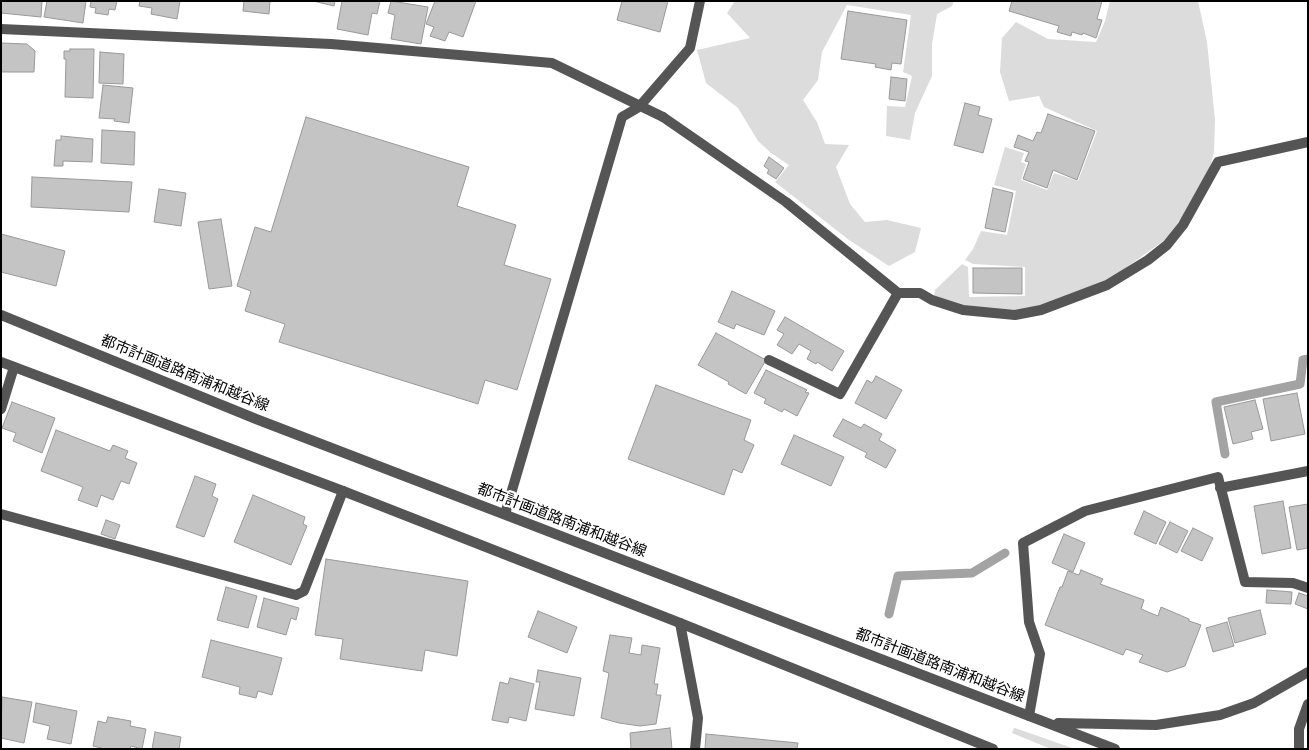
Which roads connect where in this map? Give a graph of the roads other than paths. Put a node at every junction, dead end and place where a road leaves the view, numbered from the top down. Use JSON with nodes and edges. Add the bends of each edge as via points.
{"nodes":[{"id":1,"x":700,"y":1,"type":"edge"},
{"id":2,"x":1,"y":29,"type":"edge"},
{"id":3,"x":639,"y":107,"type":"junction"},
{"id":4,"x":1308,"y":142,"type":"edge"},
{"id":5,"x":898,"y":294,"type":"junction"},
{"id":6,"x":1,"y":315,"type":"edge"},
{"id":7,"x":769,"y":360,"type":"dead end"},
{"id":8,"x":1,"y":362,"type":"edge"},
{"id":9,"x":14,"y":367,"type":"junction"},
{"id":10,"x":1,"y":409,"type":"edge"},
{"id":11,"x":1308,"y":471,"type":"edge"},
{"id":12,"x":1220,"y":488,"type":"junction"},
{"id":13,"x":342,"y":491,"type":"junction"},
{"id":14,"x":1,"y":514,"type":"edge"},
{"id":15,"x":505,"y":514,"type":"junction"},
{"id":16,"x":1308,"y":588,"type":"edge"},
{"id":17,"x":680,"y":623,"type":"junction"},
{"id":18,"x":1308,"y":672,"type":"edge"},
{"id":19,"x":1308,"y":704,"type":"edge"},
{"id":20,"x":1029,"y":716,"type":"junction"},
{"id":21,"x":1049,"y":723,"type":"junction"},
{"id":22,"x":695,"y":749,"type":"edge"},
{"id":23,"x":993,"y":749,"type":"edge"},
{"id":24,"x":1115,"y":749,"type":"edge"},
{"id":25,"x":1299,"y":749,"type":"edge"}],
"edges":[{"from":1,"to":3,"type":"street","via":[[690,48]]},
{"from":2,"to":3,"type":"street","via":[[331,44],[552,63]]},
{"from":3,"to":5,"type":"street","via":[[664,117],[786,202]]},
{"from":3,"to":15,"type":"street","via":[[622,117]]},
{"from":4,"to":5,"type":"street","via":[[1218,162],[1183,225],[1167,245],[1107,285],[1041,310],[1015,315],[963,310],[920,293]]},
{"from":5,"to":7,"type":"street","via":[[840,394]]},
{"from":6,"to":15,"type":"street","name":"都市計画道路南浦和越谷線","via":[[256,419]]},
{"from":8,"to":9,"type":"street"},
{"from":9,"to":10,"type":"street"},
{"from":9,"to":13,"type":"street"},
{"from":11,"to":12,"type":"street"},
{"from":12,"to":16,"type":"street","via":[[1245,582],[1293,583]]},
{"from":12,"to":20,"type":"street","via":[[1218,477],[1085,511],[1024,543],[1029,622],[1040,654]]},
{"from":13,"to":14,"type":"street","via":[[304,591],[296,596]]},
{"from":13,"to":17,"type":"street"},
{"from":15,"to":20,"type":"street","name":"都市計画道路南浦和越谷線"},
{"from":17,"to":22,"type":"street","via":[[698,718]]},
{"from":17,"to":23,"type":"street"},
{"from":18,"to":21,"type":"street","via":[[1254,703],[1220,715],[1156,725]]},
{"from":19,"to":25,"type":"street","via":[[1298,729]]},
{"from":20,"to":21,"type":"street","name":"都市計画道路南浦和越谷線"},
{"from":21,"to":24,"type":"street","name":"都市計画道路南浦和越谷線"}]}
